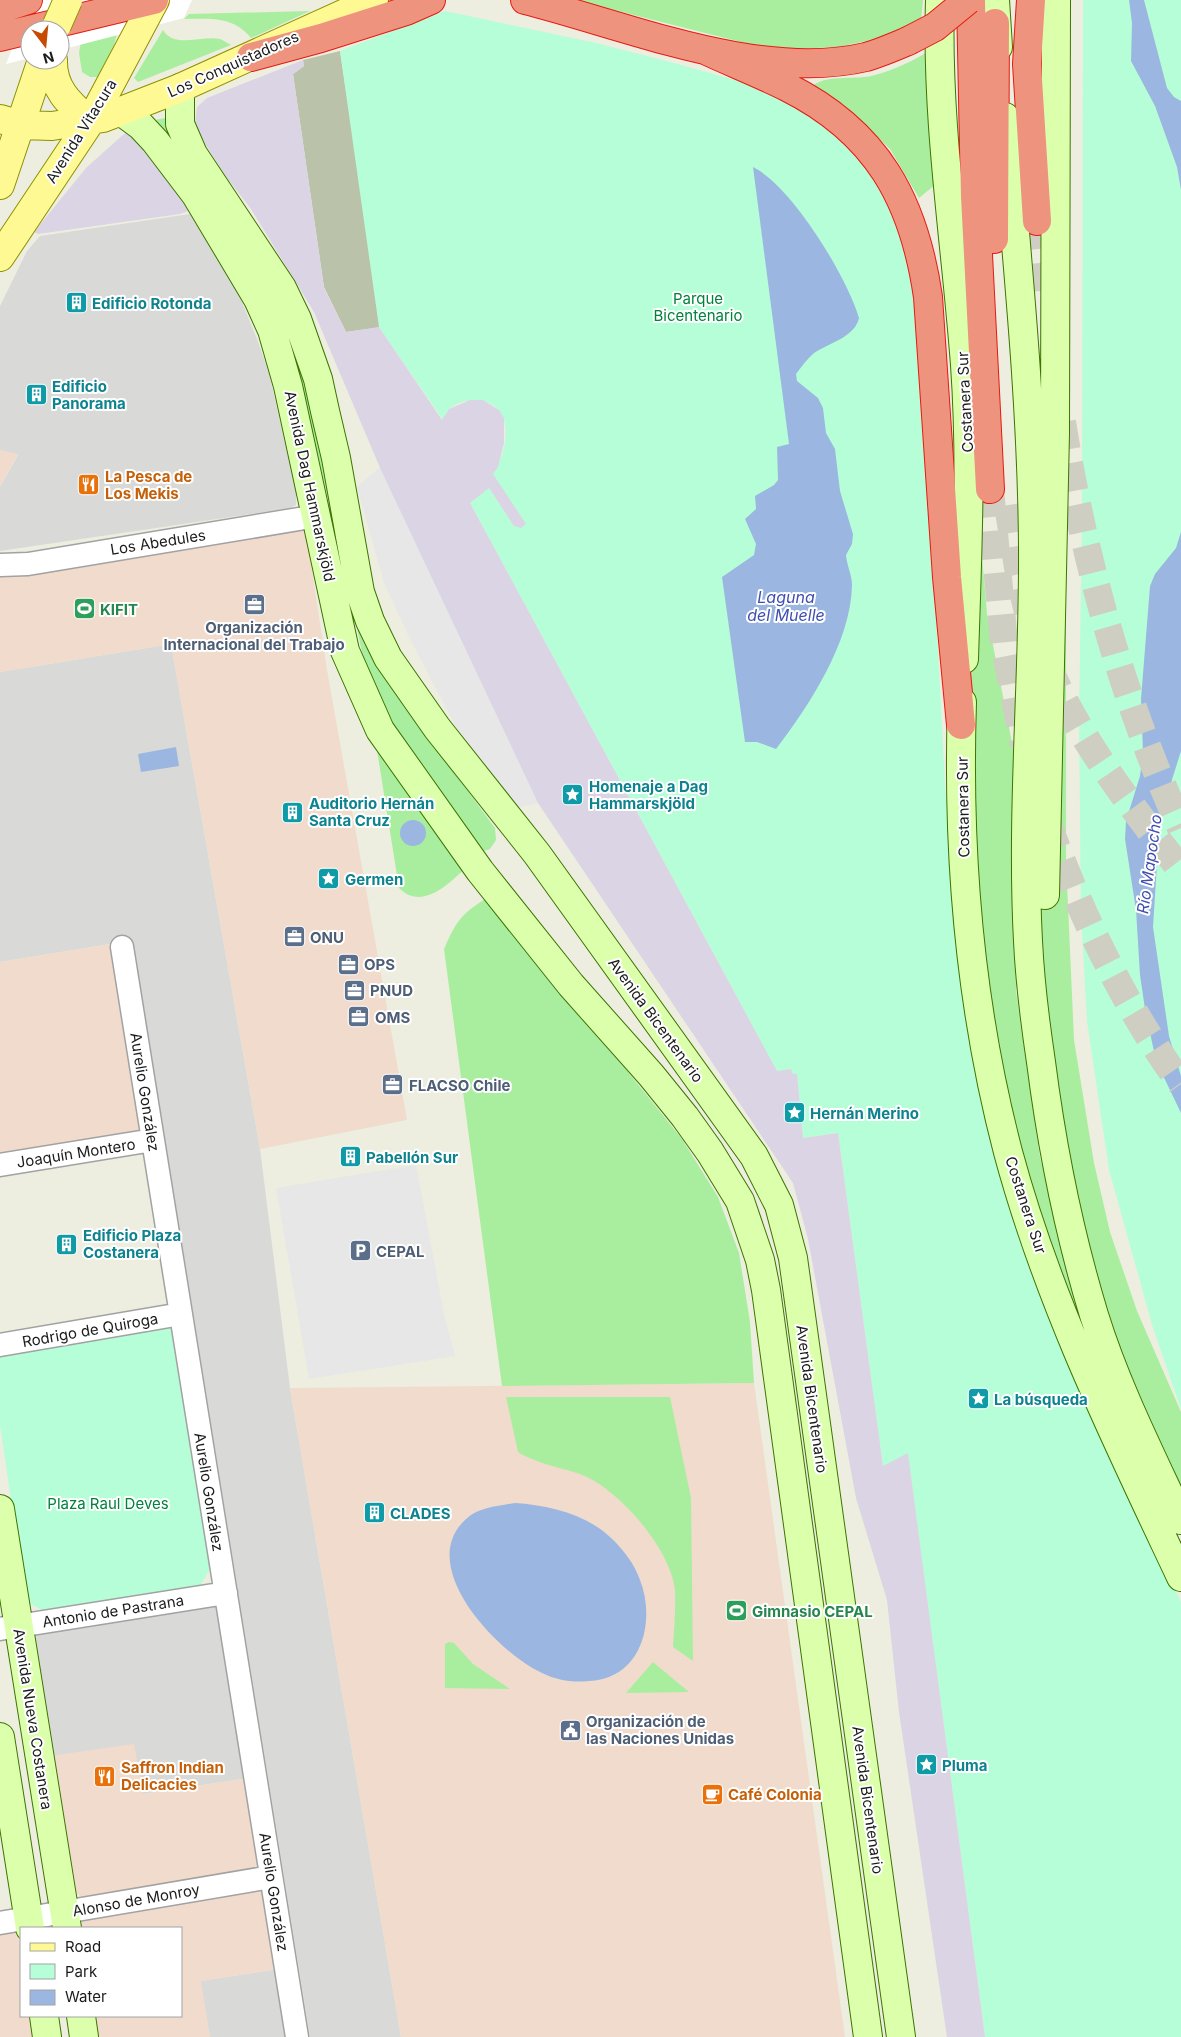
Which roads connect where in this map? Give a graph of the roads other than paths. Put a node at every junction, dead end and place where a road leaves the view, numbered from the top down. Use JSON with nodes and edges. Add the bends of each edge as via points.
{"nodes":[{"id":1,"x":28,"y":0,"type":"edge"},
{"id":2,"x":68,"y":0,"type":"edge"},
{"id":3,"x":155,"y":0,"type":"edge"},
{"id":4,"x":374,"y":0,"type":"edge"},
{"id":5,"x":431,"y":0,"type":"edge"},
{"id":6,"x":525,"y":0,"type":"edge"},
{"id":7,"x":940,"y":0,"type":"edge"},
{"id":8,"x":970,"y":0,"type":"edge"},
{"id":9,"x":1031,"y":0,"type":"edge"},
{"id":10,"x":1056,"y":0,"type":"edge"},
{"id":11,"x":0,"y":10,"type":"edge"},
{"id":12,"x":995,"y":12,"type":"edge"},
{"id":13,"x":59,"y":20,"type":"edge"},
{"id":14,"x":319,"y":32,"type":"junction"},
{"id":15,"x":0,"y":37,"type":"edge"},
{"id":16,"x":707,"y":51,"type":"junction"},
{"id":17,"x":251,"y":57,"type":"joint"},
{"id":18,"x":37,"y":70,"type":"edge"},
{"id":19,"x":54,"y":70,"type":"edge"},
{"id":20,"x":180,"y":88,"type":"junction"},
{"id":21,"x":122,"y":112,"type":"junction"},
{"id":22,"x":10,"y":122,"type":"edge"},
{"id":23,"x":90,"y":122,"type":"junction"},
{"id":24,"x":1,"y":174,"type":"edge"},
{"id":25,"x":1037,"y":221,"type":"tunnel mouth"},
{"id":26,"x":0,"y":257,"type":"edge"},
{"id":27,"x":317,"y":516,"type":"junction"},
{"id":28,"x":0,"y":565,"type":"edge"},
{"id":29,"x":961,"y":724,"type":"junction"},
{"id":30,"x":524,"y":838,"type":"joint"},
{"id":31,"x":480,"y":871,"type":"joint"},
{"id":32,"x":122,"y":947,"type":"dead end"},
{"id":33,"x":1042,"y":1069,"type":"junction"},
{"id":34,"x":152,"y":1140,"type":"junction"},
{"id":35,"x":0,"y":1165,"type":"edge"},
{"id":36,"x":181,"y":1314,"type":"junction"},
{"id":37,"x":0,"y":1345,"type":"edge"},
{"id":38,"x":0,"y":1509,"type":"edge"},
{"id":39,"x":1181,"y":1520,"type":"edge"},
{"id":40,"x":1181,"y":1577,"type":"edge"},
{"id":41,"x":226,"y":1593,"type":"junction"},
{"id":42,"x":9,"y":1628,"type":"edge"},
{"id":43,"x":0,"y":1737,"type":"edge"},
{"id":44,"x":271,"y":1877,"type":"junction"},
{"id":45,"x":66,"y":1920,"type":"edge"},
{"id":46,"x":0,"y":1923,"type":"edge"},
{"id":47,"x":29,"y":1923,"type":"edge"},
{"id":48,"x":44,"y":2017,"type":"edge"},
{"id":49,"x":81,"y":2017,"type":"edge"},
{"id":50,"x":47,"y":2037,"type":"edge"},
{"id":51,"x":84,"y":2037,"type":"edge"},
{"id":52,"x":297,"y":2037,"type":"edge"},
{"id":53,"x":868,"y":2037,"type":"edge"},
{"id":54,"x":901,"y":2037,"type":"edge"}],
"edges":[{"from":1,"to":11,"type":"highway"},
{"from":2,"to":13,"type":"main road","bridge":true},
{"from":3,"to":15,"type":"highway"},
{"from":3,"to":23,"type":"main road","name":"Avenida Vitacura"},
{"from":4,"to":14,"type":"main road","name":"Los Conquistadores"},
{"from":5,"to":14,"type":"highway","via":[[406,11]]},
{"from":6,"to":16,"type":"highway"},
{"from":7,"to":29,"type":"main road","name":"Costanera Sur","via":[[942,126],[968,428],[969,526]]},
{"from":8,"to":12,"type":"highway","via":[[975,196],[998,488],[994,271]]},
{"from":8,"to":16,"type":"highway","bridge":true,"via":[[935,28],[865,57],[815,63],[774,61]]},
{"from":9,"to":25,"type":"highway","via":[[1028,64]]},
{"from":10,"to":33,"type":"main road","via":[[1054,443]]},
{"from":12,"to":33,"type":"main road","via":[[1032,464],[1028,941]]},
{"from":14,"to":17,"type":"highway"},
{"from":16,"to":29,"type":"highway","via":[[787,87],[858,136],[887,172],[908,212],[923,262],[928,297],[947,577]]},
{"from":17,"to":20,"type":"main road","name":"Los Conquistadores"},
{"from":18,"to":22,"type":"main road"},
{"from":19,"to":23,"type":"main road","via":[[61,94]]},
{"from":20,"to":21,"type":"main road","name":"Los Conquistadores"},
{"from":20,"to":30,"type":"main road","name":"Avenida Dag Hammarskjöld","via":[[179,115],[187,142],[282,288],[305,342],[326,410],[353,559],[370,621],[388,658],[415,699]]},
{"from":21,"to":23,"type":"main road","name":"Los Conquistadores"},
{"from":21,"to":27,"type":"main road","name":"Avenida Dag Hammarskjöld","via":[[155,141],[196,195],[258,299],[272,330],[288,386]]},
{"from":22,"to":23,"type":"main road","name":"Los Conquistadores","via":[[52,126]]},
{"from":22,"to":24,"type":"main road"},
{"from":23,"to":26,"type":"main road","name":"Avenida Vitacura"},
{"from":27,"to":28,"type":"street","name":"Los Abedules","via":[[28,564]]},
{"from":27,"to":31,"type":"main road","name":"Avenida Dag Hammarskjöld","via":[[345,651],[369,708],[380,730]]},
{"from":29,"to":40,"type":"main road","name":"Costanera Sur","via":[[970,949],[985,1052],[1009,1153],[1077,1349]]},
{"from":30,"to":54,"type":"main road","name":"Avenida Bicentenario","via":[[754,1156],[779,1205],[793,1258]]},
{"from":31,"to":53,"type":"main road","name":"Avenida Bicentenario","via":[[571,985],[685,1117],[740,1201],[752,1232],[766,1290]]},
{"from":32,"to":34,"type":"street","name":"Aurelio González"},
{"from":33,"to":39,"type":"main road","via":[[1050,1130],[1095,1316],[1118,1381]]},
{"from":34,"to":35,"type":"street","name":"Joaquín Montero"},
{"from":34,"to":36,"type":"street","name":"Aurelio González"},
{"from":36,"to":37,"type":"street","name":"Rodrigo de Quiroga"},
{"from":36,"to":41,"type":"street","name":"Aurelio González"},
{"from":38,"to":42,"type":"main road","name":"Avenida Nueva Costanera"},
{"from":41,"to":42,"type":"street","name":"Antonio de Pastrana"},
{"from":41,"to":44,"type":"street","name":"Aurelio González"},
{"from":42,"to":45,"type":"main road","name":"Avenida Nueva Costanera"},
{"from":43,"to":47,"type":"main road"},
{"from":44,"to":45,"type":"street","name":"Alonso de Monroy"},
{"from":44,"to":52,"type":"street","name":"Aurelio González"},
{"from":45,"to":47,"type":"street","name":"Alonso de Monroy"},
{"from":46,"to":47,"type":"street","name":"Alonso de Monroy"},
{"from":48,"to":50,"type":"main road"},
{"from":49,"to":51,"type":"main road"}]}
